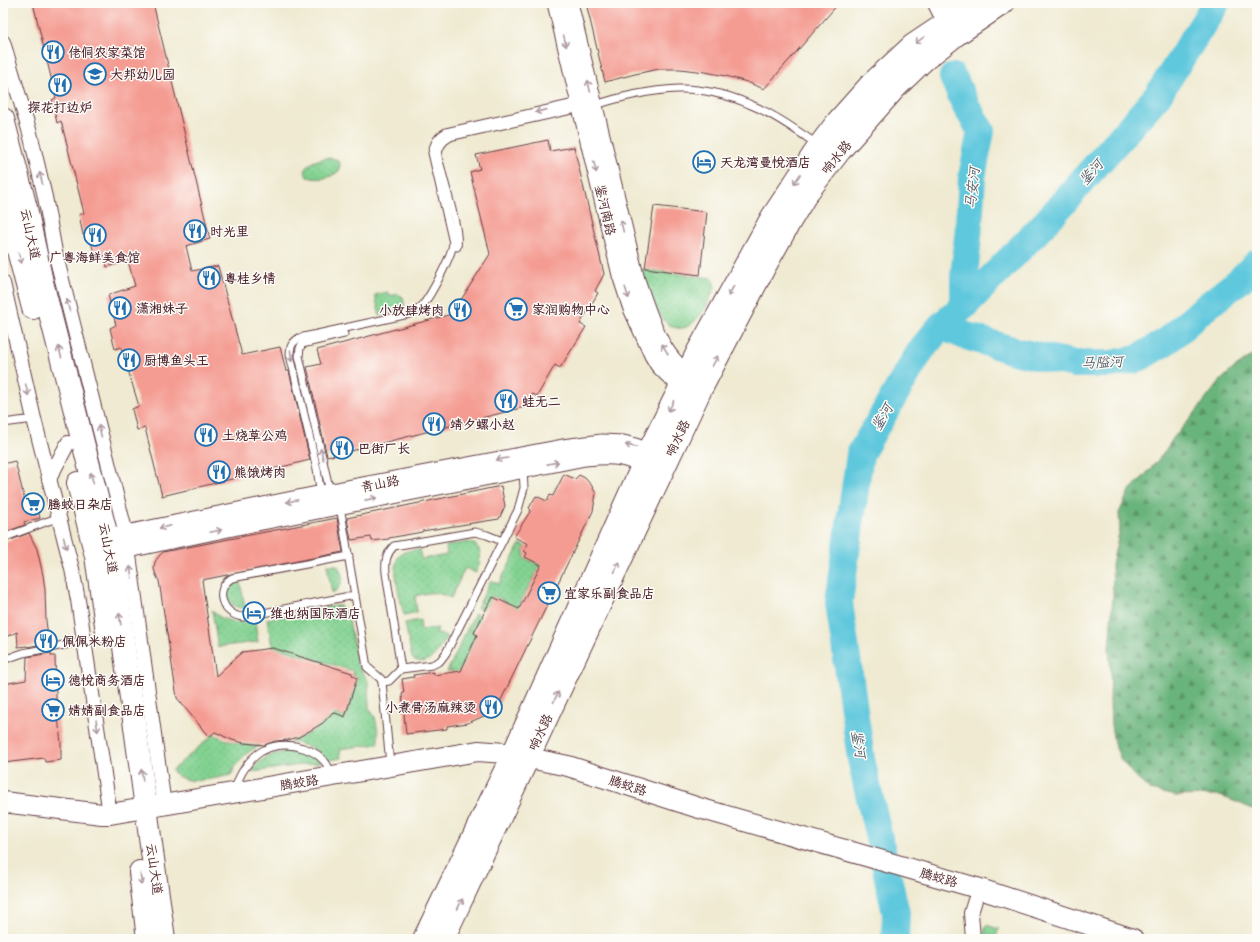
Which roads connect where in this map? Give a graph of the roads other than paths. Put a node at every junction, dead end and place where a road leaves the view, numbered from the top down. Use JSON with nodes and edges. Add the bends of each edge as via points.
{"nodes":[{"id":1,"x":556,"y":3,"type":"edge"},
{"id":2,"x":569,"y":3,"type":"edge"},
{"id":3,"x":1003,"y":3,"type":"edge"},
{"id":4,"x":957,"y":15,"type":"edge"},
{"id":5,"x":3,"y":42,"type":"edge"},
{"id":6,"x":585,"y":105,"type":"junction"},
{"id":7,"x":3,"y":119,"type":"edge"},
{"id":8,"x":819,"y":146,"type":"junction"},
{"id":9,"x":3,"y":193,"type":"edge"},
{"id":10,"x":61,"y":278,"type":"junction"},
{"id":11,"x":3,"y":283,"type":"edge"},
{"id":12,"x":47,"y":305,"type":"junction"},
{"id":13,"x":692,"y":384,"type":"junction"},
{"id":14,"x":34,"y":418,"type":"junction"},
{"id":15,"x":3,"y":423,"type":"edge"},
{"id":16,"x":68,"y":443,"type":"junction"},
{"id":17,"x":655,"y":462,"type":"junction"},
{"id":18,"x":523,"y":469,"type":"junction"},
{"id":19,"x":50,"y":479,"type":"junction"},
{"id":20,"x":331,"y":498,"type":"junction"},
{"id":21,"x":59,"y":517,"type":"junction"},
{"id":22,"x":3,"y":538,"type":"edge"},
{"id":23,"x":502,"y":541,"type":"junction"},
{"id":24,"x":110,"y":545,"type":"junction"},
{"id":25,"x":349,"y":556,"type":"junction"},
{"id":26,"x":355,"y":595,"type":"junction"},
{"id":27,"x":85,"y":641,"type":"junction"},
{"id":28,"x":3,"y":660,"type":"edge"},
{"id":29,"x":402,"y":669,"type":"junction"},
{"id":30,"x":382,"y":682,"type":"junction"},
{"id":31,"x":518,"y":762,"type":"junction"},
{"id":32,"x":390,"y":766,"type":"junction"},
{"id":33,"x":332,"y":776,"type":"junction"},
{"id":34,"x":234,"y":792,"type":"junction"},
{"id":35,"x":3,"y":802,"type":"edge"},
{"id":36,"x":145,"y":813,"type":"junction"},
{"id":37,"x":110,"y":814,"type":"junction"},
{"id":38,"x":947,"y":885,"type":"junction"},
{"id":39,"x":975,"y":900,"type":"junction"},
{"id":40,"x":148,"y":939,"type":"edge"},
{"id":41,"x":164,"y":939,"type":"edge"},
{"id":42,"x":424,"y":939,"type":"edge"},
{"id":43,"x":443,"y":939,"type":"edge"},
{"id":44,"x":973,"y":939,"type":"edge"},
{"id":45,"x":1104,"y":939,"type":"edge"},
{"id":46,"x":1133,"y":939,"type":"edge"}],
"edges":[{"from":1,"to":6,"type":"street","name":"鉴河南路","one_way":true},
{"from":6,"to":2,"type":"street","name":"鉴河南路","one_way":true},
{"from":3,"to":4,"type":"main road","name":"响水路"},
{"from":4,"to":8,"type":"main road","name":"响水路","one_way":true,"via":[[912,46],[871,84],[838,120]]},
{"from":13,"to":4,"type":"main road","name":"响水路","one_way":true,"via":[[807,193],[878,106],[924,60]]},
{"from":10,"to":5,"type":"street","one_way":true,"via":[[30,133]]},
{"from":6,"to":8,"type":"lane","via":[[661,90],[679,89],[713,93],[751,104],[794,128]]},
{"from":6,"to":13,"type":"street","name":"鉴河南路","via":[[636,280],[651,321],[670,358]]},
{"from":6,"to":20,"type":"lane","via":[[446,132],[439,136],[432,153],[453,243],[450,256],[423,304],[414,313],[299,338],[293,342],[290,355],[317,469]]},
{"from":7,"to":12,"type":"main road","name":"云山大道"},
{"from":8,"to":13,"type":"main road","name":"响水路","one_way":true,"via":[[772,216],[698,351]]},
{"from":9,"to":16,"type":"main road","name":"云山大道","one_way":true},
{"from":10,"to":12,"type":"street"},
{"from":24,"to":10,"type":"street","one_way":true},
{"from":11,"to":14,"type":"street","one_way":true},
{"from":24,"to":12,"type":"main road","name":"云山大道","one_way":true},
{"from":13,"to":17,"type":"main road","name":"响水路"},
{"from":14,"to":15,"type":"lane"},
{"from":14,"to":19,"type":"street"},
{"from":16,"to":19,"type":"street"},
{"from":16,"to":24,"type":"main road","name":"云山大道"},
{"from":18,"to":17,"type":"street","name":"青山路","one_way":true,"via":[[608,455]]},
{"from":17,"to":20,"type":"street","name":"青山路","one_way":true,"via":[[635,446],[583,445],[502,459]]},
{"from":17,"to":31,"type":"main road","name":"响水路"},
{"from":20,"to":18,"type":"street","name":"青山路","one_way":true},
{"from":18,"to":23,"type":"lane","via":[[524,488],[518,510]]},
{"from":19,"to":21,"type":"street"},
{"from":20,"to":24,"type":"street","name":"青山路"},
{"from":20,"to":25,"type":"lane"},
{"from":21,"to":22,"type":"lane"},
{"from":21,"to":27,"type":"street","one_way":true,"via":[[73,573]]},
{"from":23,"to":29,"type":"lane","via":[[470,608],[440,661],[432,665]]},
{"from":23,"to":29,"type":"lane","via":[[487,535],[471,533],[394,546],[390,550],[386,560],[386,573]]},
{"from":24,"to":36,"type":"main road","name":"云山大道"},
{"from":36,"to":24,"type":"street","one_way":true},
{"from":25,"to":26,"type":"lane"},
{"from":25,"to":26,"type":"lane","via":[[232,578],[226,581],[223,587],[223,603],[231,614],[243,617]]},
{"from":26,"to":30,"type":"lane","via":[[367,667]]},
{"from":27,"to":28,"type":"lane","via":[[23,653]]},
{"from":27,"to":37,"type":"street","one_way":true},
{"from":29,"to":30,"type":"lane","via":[[389,681]]},
{"from":30,"to":32,"type":"lane"},
{"from":31,"to":32,"type":"main road","name":"腾蛟路","via":[[478,751]]},
{"from":31,"to":36,"type":"main road","name":"腾蛟路","via":[[467,765]]},
{"from":31,"to":38,"type":"main road","name":"腾蛟路","via":[[563,778]]},
{"from":31,"to":42,"type":"main road","name":"响水路"},
{"from":43,"to":31,"type":"main road","name":"响水路","one_way":true},
{"from":32,"to":33,"type":"main road","name":"腾蛟路"},
{"from":33,"to":34,"type":"main road","name":"腾蛟路"},
{"from":33,"to":34,"type":"lane","via":[[328,765],[319,755],[300,747],[276,746],[261,752],[250,762],[239,778]]},
{"from":34,"to":36,"type":"main road","name":"腾蛟路"},
{"from":35,"to":37,"type":"main road","name":"腾蛟路"},
{"from":36,"to":37,"type":"main road","name":"腾蛟路"},
{"from":36,"to":40,"type":"main road","name":"云山大道","one_way":true},
{"from":36,"to":41,"type":"main road","name":"云山大道"},
{"from":38,"to":39,"type":"main road","name":"腾蛟路"},
{"from":38,"to":46,"type":"main road","name":"腾蛟路"},
{"from":39,"to":44,"type":"street","via":[[971,913]]},
{"from":39,"to":45,"type":"main road","name":"腾蛟路"}]}
